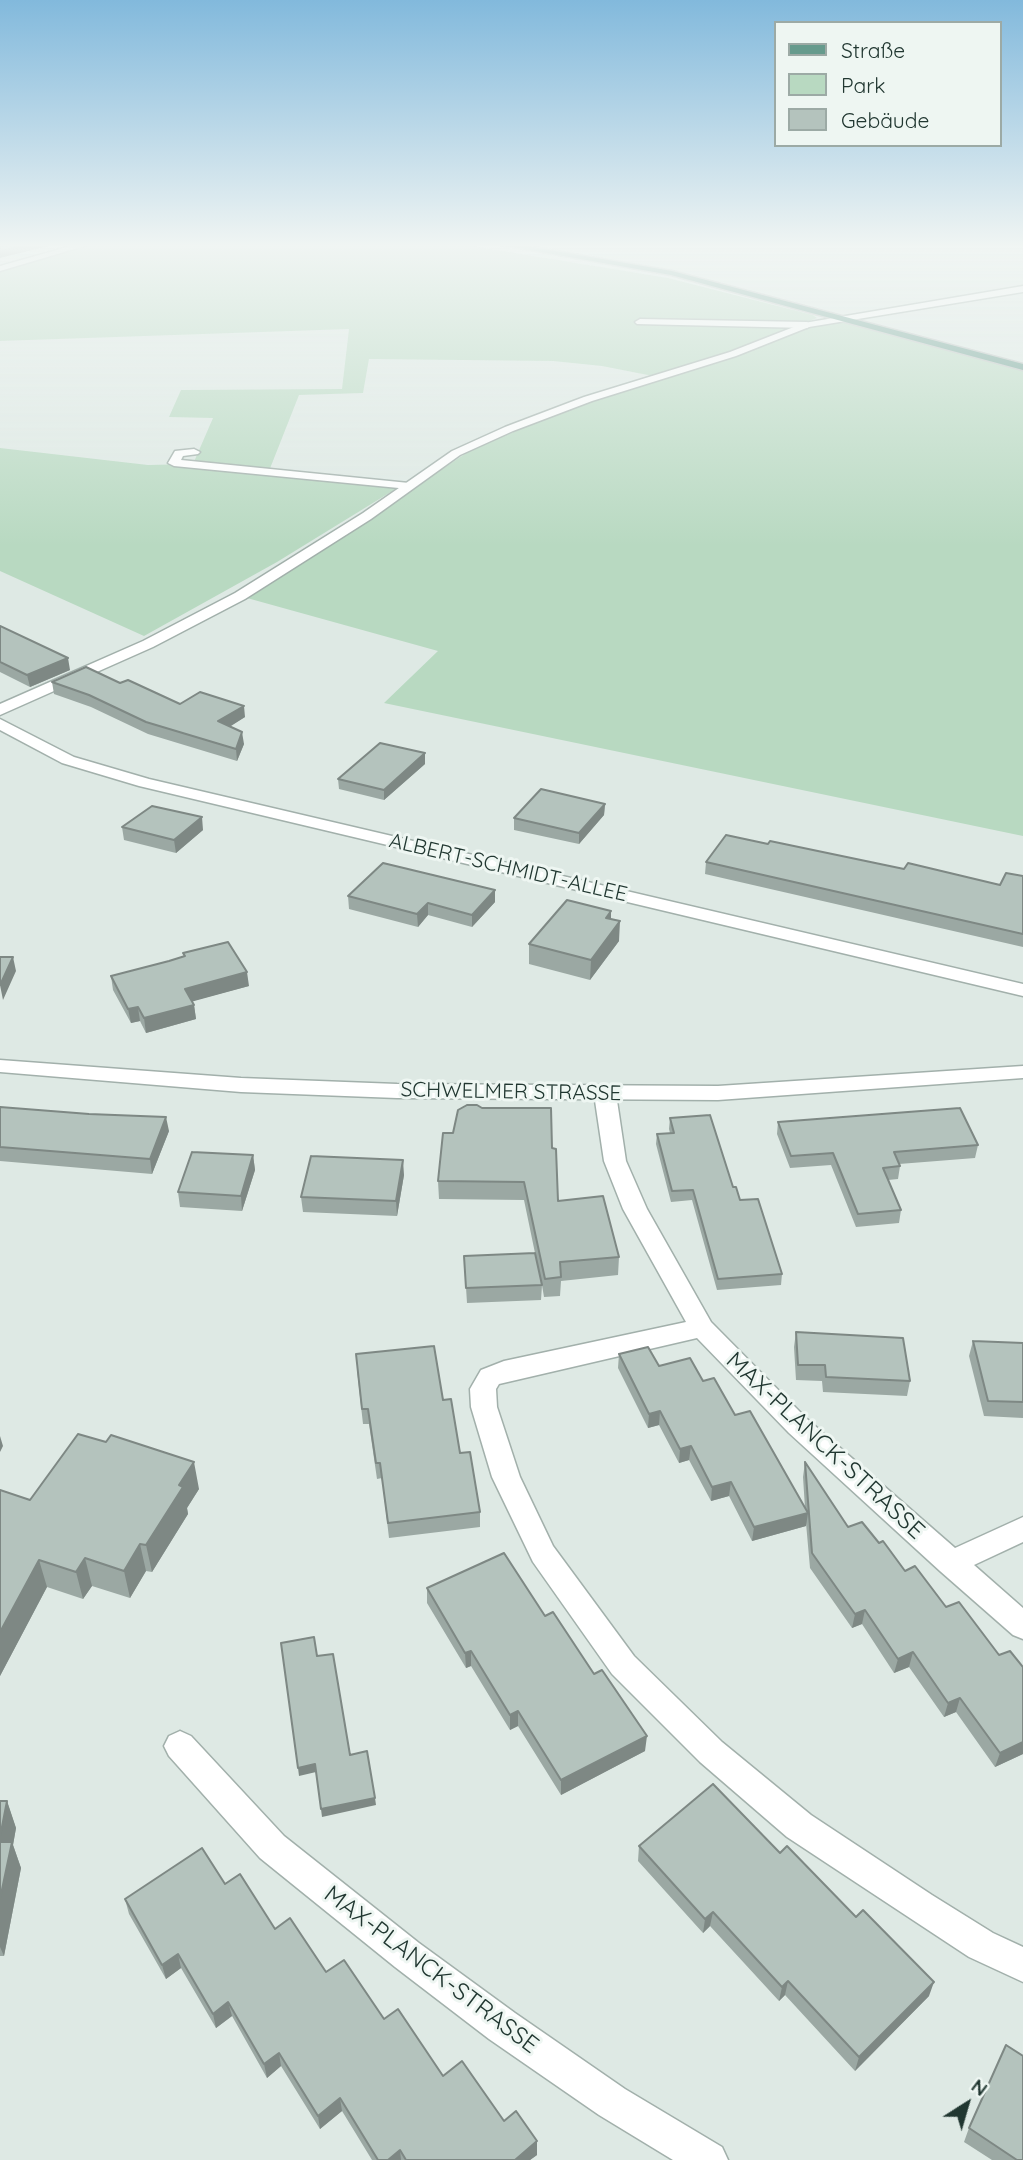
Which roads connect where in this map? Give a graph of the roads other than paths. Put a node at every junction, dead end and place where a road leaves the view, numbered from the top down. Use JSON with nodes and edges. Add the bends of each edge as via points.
{"nodes":[{"id":1,"x":756,"y":345,"type":"edge"},
{"id":2,"x":942,"y":345,"type":"edge"},
{"id":3,"x":1023,"y":367,"type":"edge"},
{"id":4,"x":194,"y":452,"type":"dead end"},
{"id":5,"x":409,"y":486,"type":"junction"},
{"id":6,"x":0,"y":710,"type":"edge"},
{"id":7,"x":0,"y":724,"type":"edge"},
{"id":8,"x":1023,"y":990,"type":"edge"},
{"id":9,"x":0,"y":1066,"type":"edge"},
{"id":10,"x":1023,"y":1072,"type":"edge"},
{"id":11,"x":606,"y":1094,"type":"junction"},
{"id":12,"x":702,"y":1328,"type":"junction"},
{"id":13,"x":1023,"y":1528,"type":"edge"},
{"id":14,"x":950,"y":1563,"type":"junction"},
{"id":15,"x":1023,"y":1626,"type":"edge"},
{"id":16,"x":180,"y":1746,"type":"dead end"},
{"id":17,"x":1023,"y":1965,"type":"edge"},
{"id":18,"x":709,"y":2160,"type":"edge"}],
"edges":[{"from":1,"to":5,"type":"street","via":[[509,429],[456,453]]},
{"from":2,"to":3,"type":"main road"},
{"from":4,"to":5,"type":"street","via":[[179,453],[174,463]]},
{"from":5,"to":6,"type":"street","via":[[240,596],[148,644]]},
{"from":7,"to":8,"type":"street","name":"ALBERT-SCHMIDT-ALLEE","via":[[68,760],[145,783]]},
{"from":9,"to":11,"type":"street","name":"SCHWELMER STRASSE","via":[[241,1085]]},
{"from":10,"to":11,"type":"street","name":"SCHWELMER STRASSE","via":[[731,1092]]},
{"from":11,"to":12,"type":"street","name":"MAX-PLANCK-STRASSE","via":[[615,1161],[635,1209]]},
{"from":12,"to":14,"type":"street","name":"MAX-PLANCK-STRASSE","via":[[798,1426]]},
{"from":12,"to":17,"type":"street","via":[[491,1377],[483,1389],[484,1407],[506,1477],[543,1554],[623,1665],[710,1752],[799,1826],[981,1945]]},
{"from":13,"to":14,"type":"street"},
{"from":14,"to":15,"type":"street","name":"MAX-PLANCK-STRASSE"},
{"from":16,"to":18,"type":"street","name":"MAX-PLANCK-STRASSE","via":[[272,1847],[407,1955],[612,2102]]}]}
